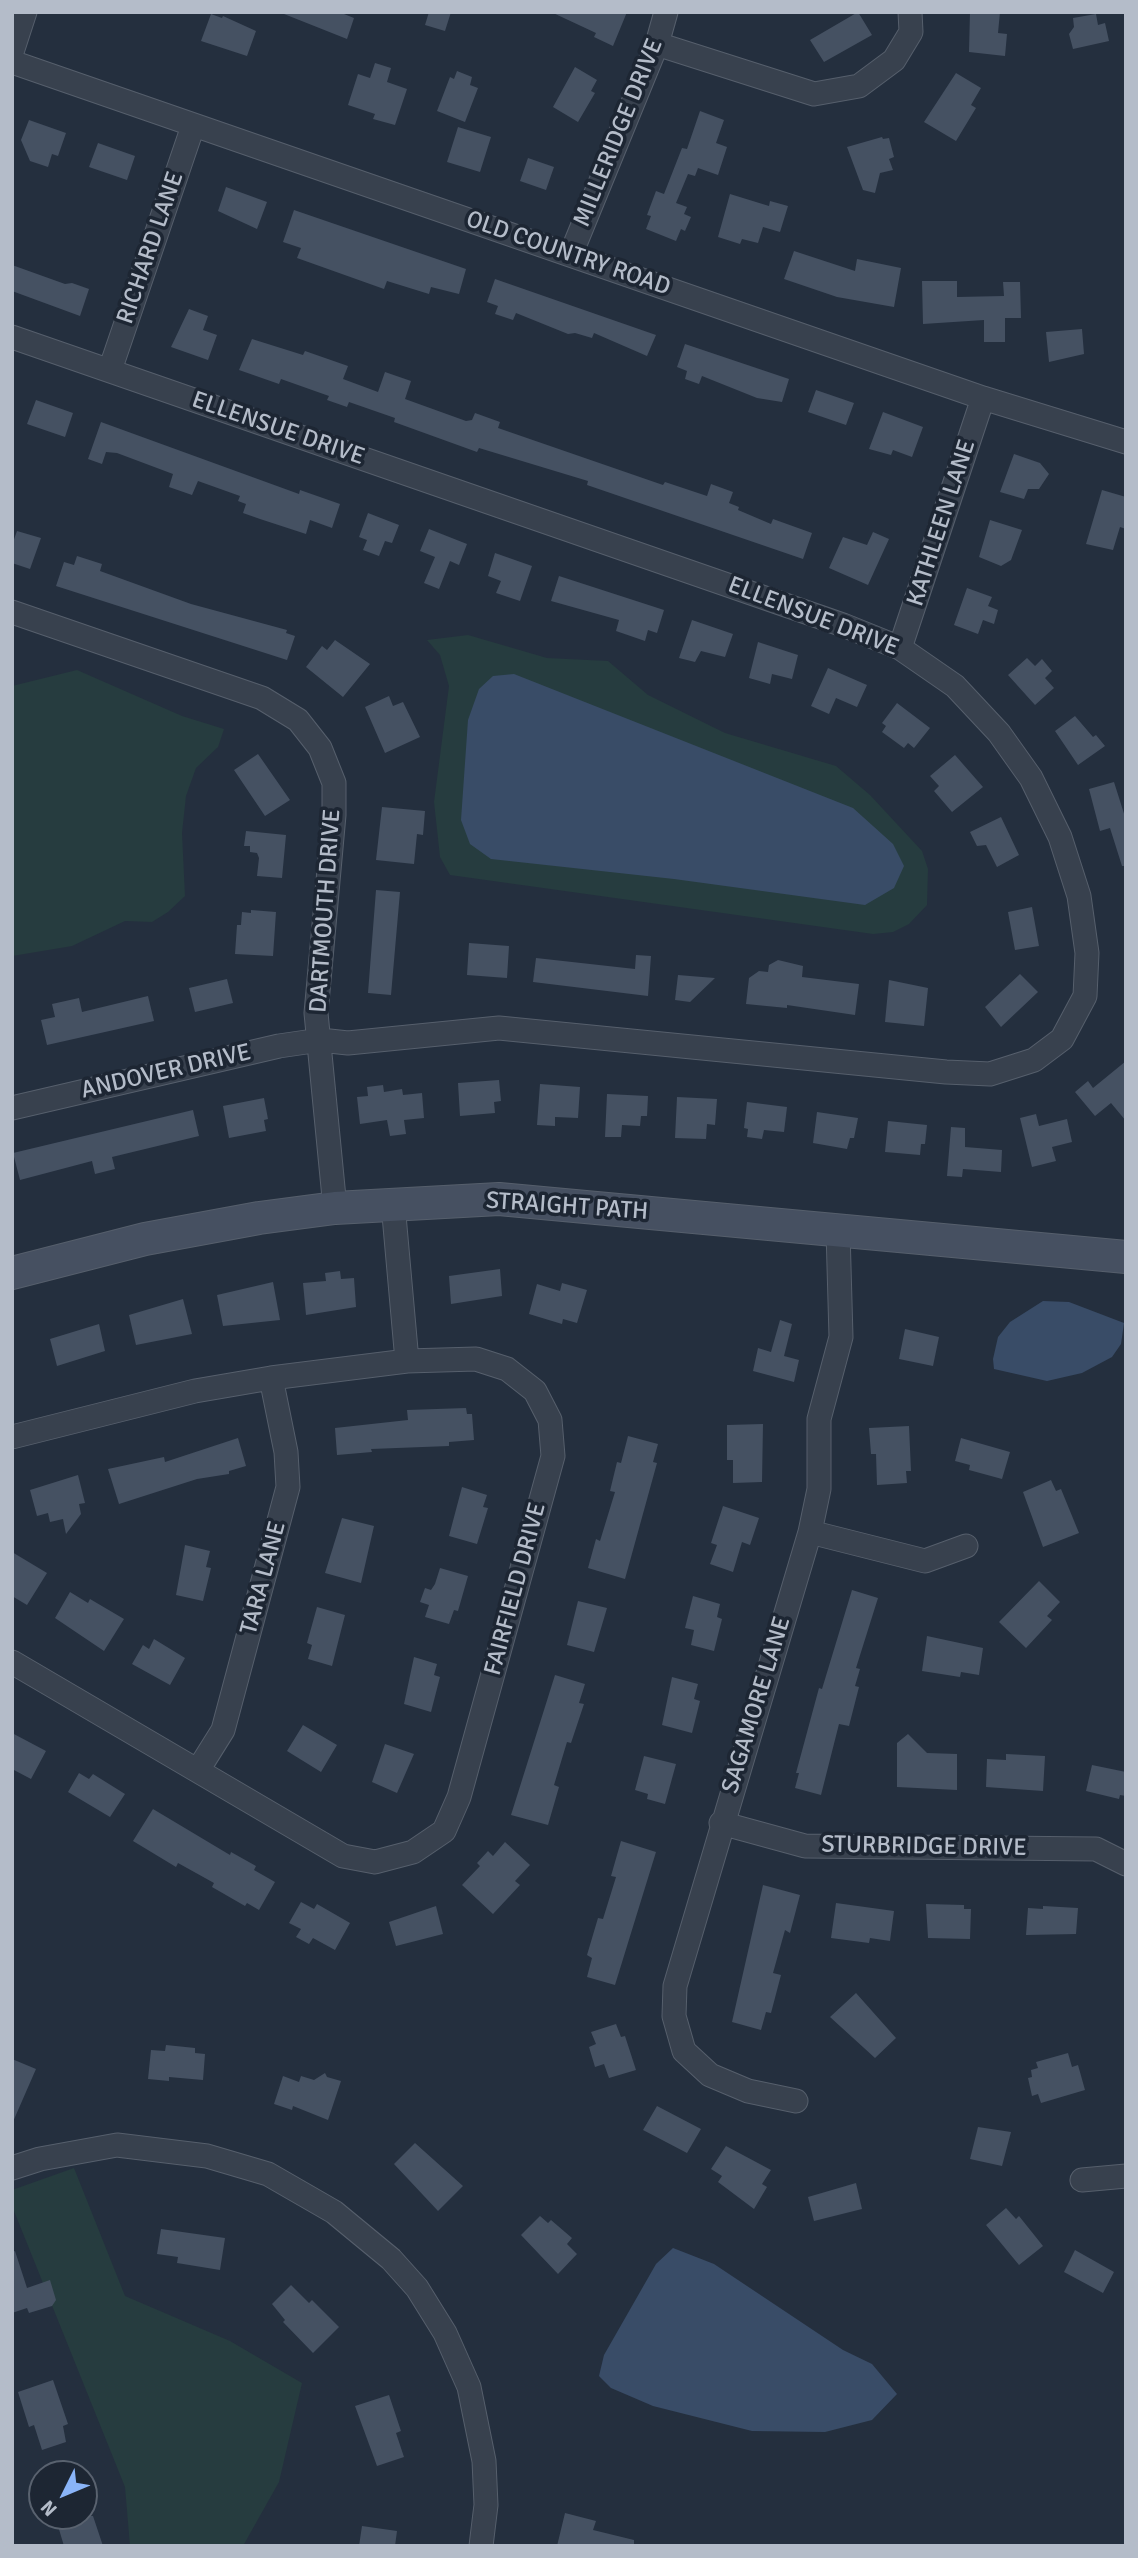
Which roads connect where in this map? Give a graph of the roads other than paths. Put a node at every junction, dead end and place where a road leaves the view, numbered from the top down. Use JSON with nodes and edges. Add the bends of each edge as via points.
{"nodes":[{"id":1,"x":25,"y":12,"type":"edge"},
{"id":2,"x":666,"y":12,"type":"edge"},
{"id":3,"x":910,"y":12,"type":"edge"},
{"id":4,"x":657,"y":44,"type":"junction"},
{"id":5,"x":12,"y":52,"type":"edge"},
{"id":6,"x":12,"y":62,"type":"edge"},
{"id":7,"x":193,"y":126,"type":"junction"},
{"id":8,"x":571,"y":254,"type":"junction"},
{"id":9,"x":12,"y":337,"type":"edge"},
{"id":10,"x":110,"y":370,"type":"junction"},
{"id":11,"x":983,"y":398,"type":"junction"},
{"id":12,"x":1126,"y":442,"type":"edge"},
{"id":13,"x":12,"y":612,"type":"edge"},
{"id":14,"x":900,"y":648,"type":"junction"},
{"id":15,"x":320,"y":1040,"type":"junction"},
{"id":16,"x":12,"y":1108,"type":"edge"},
{"id":17,"x":393,"y":1204,"type":"junction"},
{"id":18,"x":335,"y":1208,"type":"junction"},
{"id":19,"x":838,"y":1231,"type":"junction"},
{"id":20,"x":1126,"y":1257,"type":"edge"},
{"id":21,"x":12,"y":1273,"type":"edge"},
{"id":22,"x":407,"y":1361,"type":"junction"},
{"id":23,"x":271,"y":1378,"type":"junction"},
{"id":24,"x":12,"y":1437,"type":"edge"},
{"id":25,"x":810,"y":1532,"type":"junction"},
{"id":26,"x":966,"y":1546,"type":"dead end"},
{"id":27,"x":12,"y":1662,"type":"edge"},
{"id":28,"x":198,"y":1770,"type":"junction"},
{"id":29,"x":721,"y":1823,"type":"junction"},
{"id":30,"x":1126,"y":1864,"type":"edge"},
{"id":31,"x":796,"y":2101,"type":"dead end"},
{"id":32,"x":12,"y":2168,"type":"edge"},
{"id":33,"x":1126,"y":2176,"type":"edge"},
{"id":34,"x":1082,"y":2180,"type":"dead end"},
{"id":35,"x":481,"y":2546,"type":"edge"}],
"edges":[{"from":1,"to":5,"type":"street"},
{"from":2,"to":4,"type":"street","name":"MILLERIDGE DRIVE"},
{"from":3,"to":4,"type":"street","via":[[911,32],[894,60],[859,86],[814,94]]},
{"from":4,"to":8,"type":"street","name":"MILLERIDGE DRIVE"},
{"from":6,"to":7,"type":"street","name":"OLD COUNTRY ROAD"},
{"from":7,"to":8,"type":"street","name":"OLD COUNTRY ROAD"},
{"from":7,"to":10,"type":"street","name":"RICHARD LANE"},
{"from":8,"to":11,"type":"street","name":"OLD COUNTRY ROAD"},
{"from":9,"to":10,"type":"street","name":"ELLENSUE DRIVE"},
{"from":10,"to":14,"type":"street","name":"ELLENSUE DRIVE"},
{"from":11,"to":12,"type":"street","name":"OLD COUNTRY ROAD"},
{"from":11,"to":14,"type":"street","name":"KATHLEEN LANE"},
{"from":13,"to":15,"type":"street","name":"DARTMOUTH DRIVE","via":[[262,698],[298,720],[320,748],[334,783],[334,815],[316,1013]]},
{"from":14,"to":15,"type":"street","name":"ELLENSUE DRIVE","via":[[955,686],[999,733],[1031,778],[1060,837],[1079,896],[1087,953],[1085,996],[1062,1039],[1034,1060],[990,1074],[946,1072],[499,1028],[348,1043]]},
{"from":15,"to":16,"type":"street","name":"ANDOVER DRIVE","via":[[279,1045]]},
{"from":15,"to":18,"type":"street","name":"DARTMOUTH DRIVE"},
{"from":17,"to":18,"type":"main road","name":"STRAIGHT PATH"},
{"from":17,"to":19,"type":"main road","name":"STRAIGHT PATH","via":[[499,1199]]},
{"from":17,"to":22,"type":"street"},
{"from":18,"to":21,"type":"main road","name":"STRAIGHT PATH","via":[[145,1240]]},
{"from":19,"to":20,"type":"main road","name":"STRAIGHT PATH"},
{"from":19,"to":25,"type":"street","name":"SAGAMORE LANE","via":[[841,1337],[819,1419],[819,1489]]},
{"from":22,"to":23,"type":"street","name":"FAIRFIELD DRIVE"},
{"from":22,"to":28,"type":"street","name":"FAIRFIELD DRIVE","via":[[477,1359],[507,1369],[540,1400],[550,1420],[553,1456],[459,1797],[444,1831],[413,1852],[374,1862],[343,1856]]},
{"from":23,"to":24,"type":"street","name":"FAIRFIELD DRIVE","via":[[195,1391]]},
{"from":23,"to":28,"type":"street","name":"TARA LANE","via":[[288,1487],[223,1730]]},
{"from":25,"to":26,"type":"street","via":[[925,1560]]},
{"from":25,"to":29,"type":"street","name":"SAGAMORE LANE"},
{"from":27,"to":28,"type":"street","name":"FAIRFIELD DRIVE"},
{"from":29,"to":30,"type":"street","name":"STURBRIDGE DRIVE","via":[[805,1846],[1096,1849]]},
{"from":29,"to":31,"type":"street","name":"SAGAMORE LANE","via":[[675,1986],[677,2028],[684,2052],[710,2075],[748,2091]]},
{"from":32,"to":35,"type":"street","via":[[117,2145],[207,2156],[268,2174],[343,2220],[391,2259],[416,2288],[445,2333],[469,2387],[484,2461],[486,2505]]},
{"from":33,"to":34,"type":"street"}]}
